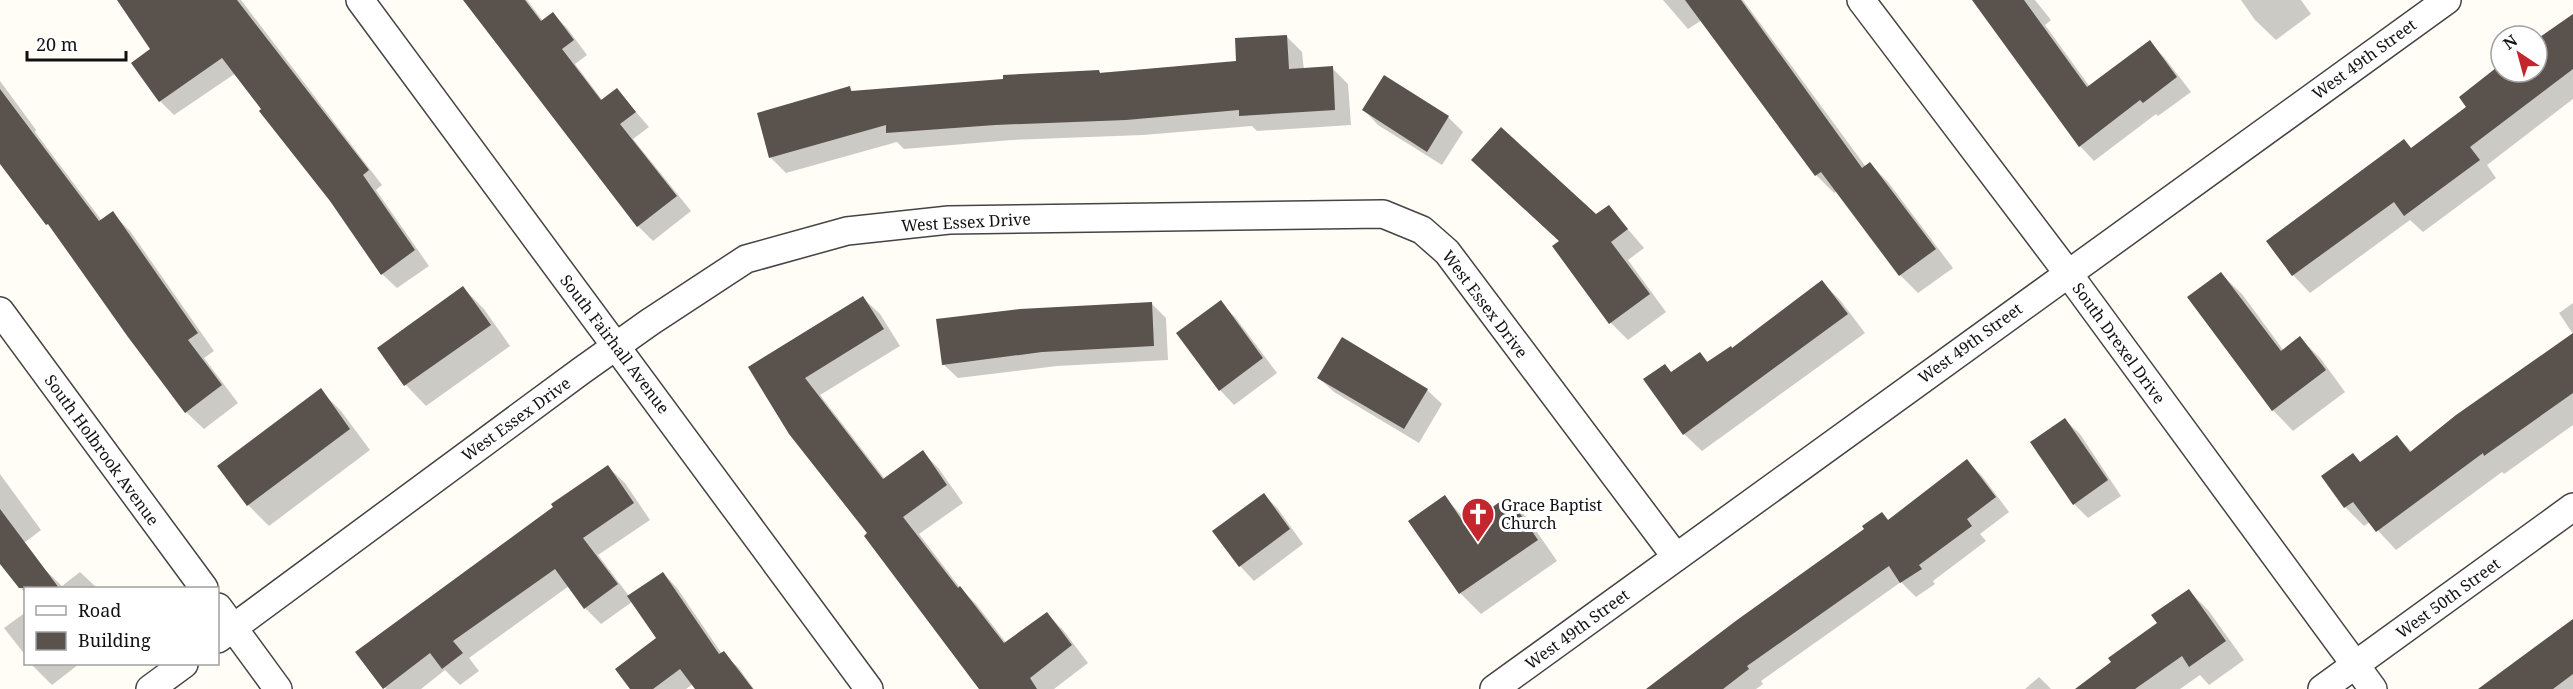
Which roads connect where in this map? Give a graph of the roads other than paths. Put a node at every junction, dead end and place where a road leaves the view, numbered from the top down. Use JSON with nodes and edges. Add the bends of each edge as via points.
{"nodes":[{"id":1,"x":360,"y":0,"type":"edge"},
{"id":2,"x":1861,"y":0,"type":"edge"},
{"id":3,"x":2441,"y":2,"type":"edge"},
{"id":4,"x":2067,"y":272,"type":"junction"},
{"id":5,"x":0,"y":311,"type":"edge"},
{"id":6,"x":617,"y":346,"type":"junction"},
{"id":7,"x":2573,"y":507,"type":"edge"},
{"id":8,"x":1676,"y":557,"type":"junction"},
{"id":9,"x":203,"y":587,"type":"edge"},
{"id":10,"x":222,"y":625,"type":"edge"},
{"id":11,"x":181,"y":665,"type":"edge"},
{"id":12,"x":2355,"y":665,"type":"junction"},
{"id":13,"x":150,"y":689,"type":"edge"},
{"id":14,"x":278,"y":689,"type":"edge"},
{"id":15,"x":869,"y":689,"type":"edge"},
{"id":16,"x":1494,"y":689,"type":"edge"},
{"id":17,"x":2322,"y":689,"type":"edge"},
{"id":18,"x":2373,"y":689,"type":"edge"}],
"edges":[{"from":1,"to":6,"type":"street","name":"South Fairhall Avenue"},
{"from":2,"to":4,"type":"street","name":"South Drexel Drive"},
{"from":3,"to":4,"type":"street","name":"West 49th Street"},
{"from":4,"to":8,"type":"street","name":"West 49th Street"},
{"from":4,"to":12,"type":"street","name":"South Drexel Drive"},
{"from":5,"to":9,"type":"street","name":"South Holbrook Avenue"},
{"from":6,"to":8,"type":"street","name":"West Essex Drive","via":[[746,259],[847,231],[949,220],[1383,214],[1422,230],[1447,252]]},
{"from":6,"to":10,"type":"street","name":"West Essex Drive"},
{"from":6,"to":15,"type":"street","name":"South Fairhall Avenue"},
{"from":7,"to":12,"type":"street","name":"West 50th Street"},
{"from":8,"to":16,"type":"street","name":"West 49th Street"},
{"from":10,"to":14,"type":"street"},
{"from":11,"to":13,"type":"street"},
{"from":12,"to":17,"type":"street","name":"West 50th Street"},
{"from":12,"to":18,"type":"street","name":"South Drexel Drive"}]}
